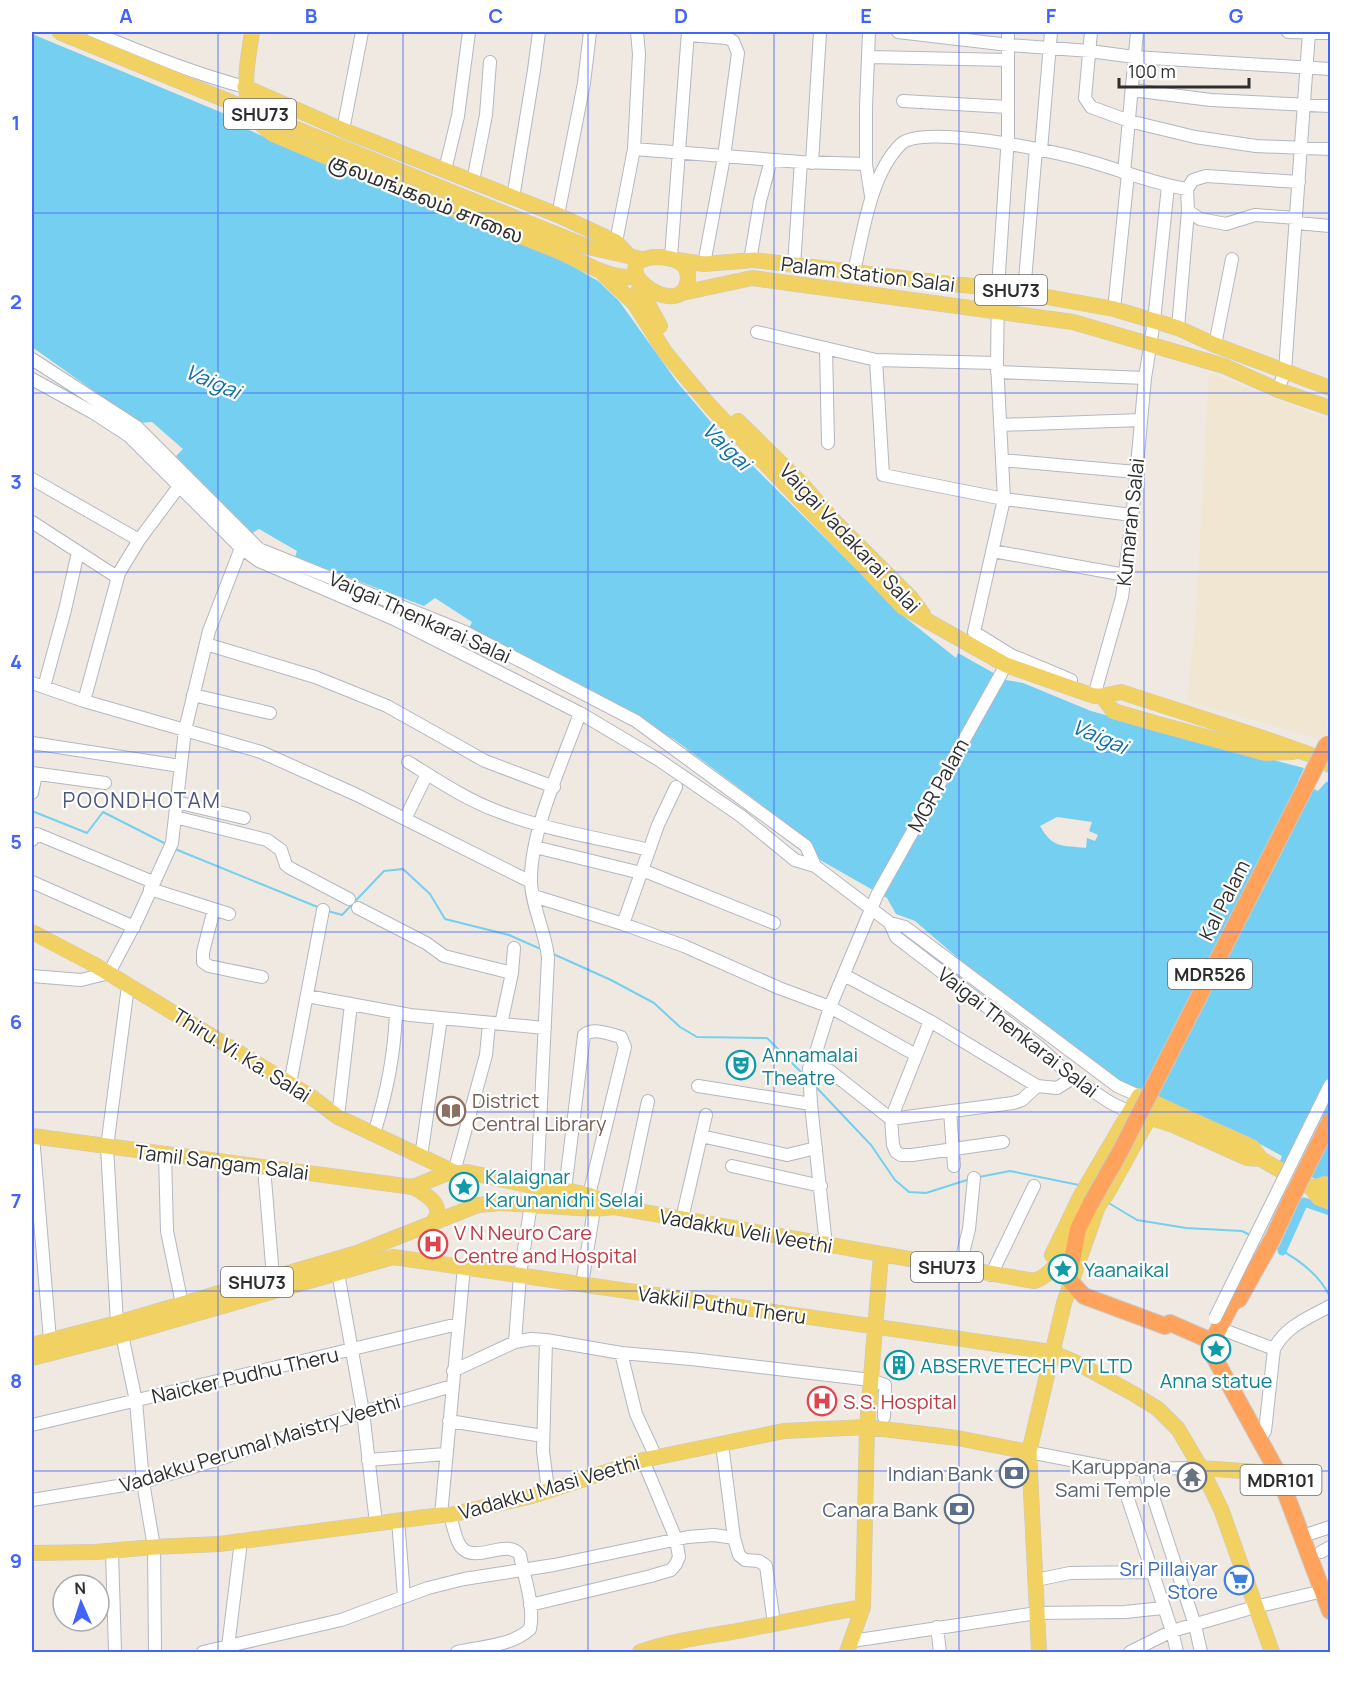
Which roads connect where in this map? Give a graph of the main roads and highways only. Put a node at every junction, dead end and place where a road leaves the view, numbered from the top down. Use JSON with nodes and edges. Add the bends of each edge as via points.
{"nodes":[{"id":1,"x":59,"y":32,"type":"edge"},
{"id":2,"x":252,"y":32,"type":"edge"},
{"id":3,"x":244,"y":87,"type":"junction"},
{"id":4,"x":588,"y":247,"type":"junction"},
{"id":5,"x":635,"y":257,"type":"junction"},
{"id":6,"x":674,"y":259,"type":"junction"},
{"id":7,"x":601,"y":273,"type":"junction"},
{"id":8,"x":640,"y":282,"type":"junction"},
{"id":9,"x":678,"y":294,"type":"junction"},
{"id":10,"x":635,"y":304,"type":"junction"},
{"id":11,"x":663,"y":330,"type":"junction"},
{"id":12,"x":1330,"y":388,"type":"edge"},
{"id":13,"x":1330,"y":408,"type":"edge"},
{"id":14,"x":931,"y":621,"type":"junction"},
{"id":15,"x":1329,"y":739,"type":"edge"},
{"id":16,"x":1330,"y":765,"type":"edge"},
{"id":17,"x":32,"y":932,"type":"edge"},
{"id":18,"x":1152,"y":1110,"type":"junction"},
{"id":19,"x":1130,"y":1112,"type":"junction"},
{"id":20,"x":1330,"y":1121,"type":"edge"},
{"id":21,"x":32,"y":1136,"type":"edge"},
{"id":22,"x":454,"y":1172,"type":"junction"},
{"id":23,"x":1330,"y":1186,"type":"edge"},
{"id":24,"x":413,"y":1187,"type":"junction"},
{"id":25,"x":1311,"y":1188,"type":"junction"},
{"id":26,"x":1090,"y":1196,"type":"junction"},
{"id":27,"x":591,"y":1202,"type":"junction"},
{"id":28,"x":1330,"y":1202,"type":"edge"},
{"id":29,"x":432,"y":1223,"type":"junction"},
{"id":30,"x":1077,"y":1229,"type":"junction"},
{"id":31,"x":395,"y":1238,"type":"junction"},
{"id":32,"x":881,"y":1255,"type":"junction"},
{"id":33,"x":393,"y":1257,"type":"junction"},
{"id":34,"x":1050,"y":1270,"type":"junction"},
{"id":35,"x":1034,"y":1281,"type":"joint"},
{"id":36,"x":1071,"y":1282,"type":"junction"},
{"id":37,"x":1084,"y":1296,"type":"junction"},
{"id":38,"x":1064,"y":1303,"type":"junction"},
{"id":39,"x":874,"y":1327,"type":"junction"},
{"id":40,"x":120,"y":1329,"type":"junction"},
{"id":41,"x":32,"y":1345,"type":"edge"},
{"id":42,"x":1217,"y":1345,"type":"junction"},
{"id":43,"x":1051,"y":1352,"type":"junction"},
{"id":44,"x":32,"y":1358,"type":"edge"},
{"id":45,"x":867,"y":1427,"type":"junction"},
{"id":46,"x":1029,"y":1452,"type":"junction"},
{"id":47,"x":1201,"y":1468,"type":"junction"},
{"id":48,"x":1283,"y":1474,"type":"junction"},
{"id":49,"x":1308,"y":1534,"type":"junction"},
{"id":50,"x":1326,"y":1550,"type":"edge"},
{"id":51,"x":32,"y":1553,"type":"edge"},
{"id":52,"x":1327,"y":1585,"type":"edge"},
{"id":53,"x":862,"y":1607,"type":"junction"},
{"id":54,"x":1330,"y":1611,"type":"edge"},
{"id":55,"x":850,"y":1647,"type":"edge"},
{"id":56,"x":640,"y":1653,"type":"edge"},
{"id":57,"x":1039,"y":1653,"type":"edge"},
{"id":58,"x":1272,"y":1653,"type":"edge"}],
"edges":[{"from":1,"to":4,"type":"main road","number":"SHU73","bridge":true},
{"from":2,"to":3,"type":"main road","name":"குலமங்கலம் சாலை"},
{"from":3,"to":5,"type":"main road","name":"குலமங்கலம் சாலை","via":[[558,215],[616,242]]},
{"from":3,"to":7,"type":"main road","name":"குலமங்கலம் சாலை","via":[[259,126],[273,134],[562,252]]},
{"from":4,"to":5,"type":"main road","number":"SHU73"},
{"from":4,"to":8,"type":"main road","number":"SHU73"},
{"from":5,"to":6,"type":"main road","number":"SHU73"},
{"from":5,"to":8,"type":"main road"},
{"from":6,"to":9,"type":"main road","via":[[685,267],[688,276],[687,285]]},
{"from":6,"to":12,"type":"main road","name":"Palam Station Salai","number":"SHU73","via":[[704,264],[750,261],[998,288],[1114,309],[1178,328]]},
{"from":7,"to":8,"type":"main road","name":"குலமங்கலம் சாலை"},
{"from":7,"to":10,"type":"main road","name":"Vaigai Vadakarai Salai"},
{"from":8,"to":9,"type":"main road","number":"SHU73","via":[[659,294]]},
{"from":8,"to":10,"type":"main road"},
{"from":8,"to":11,"type":"main road","name":"Vaigai Vadakarai Salai"},
{"from":9,"to":11,"type":"main road","via":[[664,310]]},
{"from":9,"to":13,"type":"main road","name":"Palam Station Salai","number":"SHU73","via":[[752,278],[1073,322],[1224,366]]},
{"from":10,"to":14,"type":"main road","name":"Vaigai Vadakarai Salai","via":[[665,352],[710,406],[903,607]]},
{"from":11,"to":14,"type":"main road","name":"Vaigai Vadakarai Salai","via":[[718,403],[800,482]]},
{"from":14,"to":16,"type":"main road","name":"Vaigai Vadakarai Salai","via":[[1003,670],[1097,694],[1121,692],[1302,752]]},
{"from":15,"to":26,"type":"highway","name":"Kal Palam","number":"MDR526","bridge":true,"via":[[1119,1152]]},
{"from":17,"to":22,"type":"main road","name":"Thiru. Vi. Ka. Salai","via":[[109,973],[338,1117]]},
{"from":18,"to":19,"type":"main road","name":"Vaigai Thenkarai Salai"},
{"from":18,"to":19,"type":"main road","name":"Vaigai Thenkarai Salai","via":[[1139,1096]]},
{"from":18,"to":25,"type":"main road","name":"Vaigai Thenkarai Salai","via":[[1252,1147],[1261,1159]]},
{"from":18,"to":26,"type":"main road","via":[[1108,1192]]},
{"from":19,"to":26,"type":"main road"},
{"from":20,"to":42,"type":"highway","bridge":true,"via":[[1269,1245],[1239,1299],[1232,1303]]},
{"from":21,"to":24,"type":"main road","name":"Tamil Sangam Salai"},
{"from":22,"to":24,"type":"main road"},
{"from":22,"to":27,"type":"main road","via":[[566,1190]]},
{"from":23,"to":25,"type":"main road"},
{"from":24,"to":29,"type":"main road","via":[[434,1202],[437,1218]]},
{"from":25,"to":28,"type":"main road","name":"Vaigai Thenkarai Salai","via":[[1319,1198]]},
{"from":26,"to":30,"type":"highway","number":"MDR526"},
{"from":26,"to":34,"type":"main road","via":[[1051,1258]]},
{"from":26,"to":36,"type":"main road"},
{"from":27,"to":29,"type":"main road","name":"Vadakku Veli Veethi","number":"SHU73","via":[[478,1205]]},
{"from":27,"to":32,"type":"main road","name":"Vadakku Veli Veethi","number":"SHU73"},
{"from":29,"to":31,"type":"main road","name":"Vadakku Veli Veethi","number":"SHU73"},
{"from":30,"to":34,"type":"main road","number":"MDR526"},
{"from":30,"to":36,"type":"highway","number":"MDR526"},
{"from":31,"to":33,"type":"main road"},
{"from":31,"to":40,"type":"main road","name":"Vadakku Veli Veethi","number":"SHU73","via":[[357,1253],[182,1304]]},
{"from":32,"to":35,"type":"main road","name":"Vadakku Veli Veethi","number":"SHU73"},
{"from":32,"to":39,"type":"main road"},
{"from":33,"to":39,"type":"main road","name":"Vakkil Puthu Theru"},
{"from":33,"to":40,"type":"main road","name":"Vadakku Veli Veethi","number":"SHU73"},
{"from":34,"to":35,"type":"main road","number":"MDR526"},
{"from":36,"to":37,"type":"highway"},
{"from":36,"to":38,"type":"main road"},
{"from":37,"to":38,"type":"main road","via":[[1072,1296]]},
{"from":37,"to":42,"type":"highway","via":[[1165,1326],[1170,1323]]},
{"from":38,"to":43,"type":"main road"},
{"from":39,"to":43,"type":"main road","name":"Vakkil Puthu Theru"},
{"from":39,"to":45,"type":"main road"},
{"from":40,"to":41,"type":"main road","name":"Vadakku Veli Veethi","number":"SHU73"},
{"from":40,"to":44,"type":"main road","name":"Vadakku Veli Veethi","number":"SHU73"},
{"from":42,"to":48,"type":"highway","number":"MDR101"},
{"from":43,"to":46,"type":"main road"},
{"from":43,"to":47,"type":"main road","name":"Vakkil Puthu Theru","via":[[1158,1409],[1178,1429]]},
{"from":45,"to":46,"type":"main road","name":"Vadakku Masi Veethi"},
{"from":45,"to":51,"type":"main road","name":"Vadakku Masi Veethi","via":[[784,1431],[649,1459],[532,1496],[446,1515],[242,1541]]},
{"from":45,"to":53,"type":"main road"},
{"from":46,"to":57,"type":"main road"},
{"from":47,"to":48,"type":"main road"},
{"from":47,"to":58,"type":"main road","name":"Vakkil Puthu Theru","via":[[1221,1509]]},
{"from":48,"to":49,"type":"highway","number":"MDR101"},
{"from":49,"to":50,"type":"highway","number":"MDR101"},
{"from":49,"to":52,"type":"highway","number":"MDR101"},
{"from":50,"to":52,"type":"highway","number":"MDR101"},
{"from":52,"to":54,"type":"highway","number":"MDR101"},
{"from":53,"to":55,"type":"main road"},
{"from":53,"to":56,"type":"main road","via":[[693,1637]]}]}
